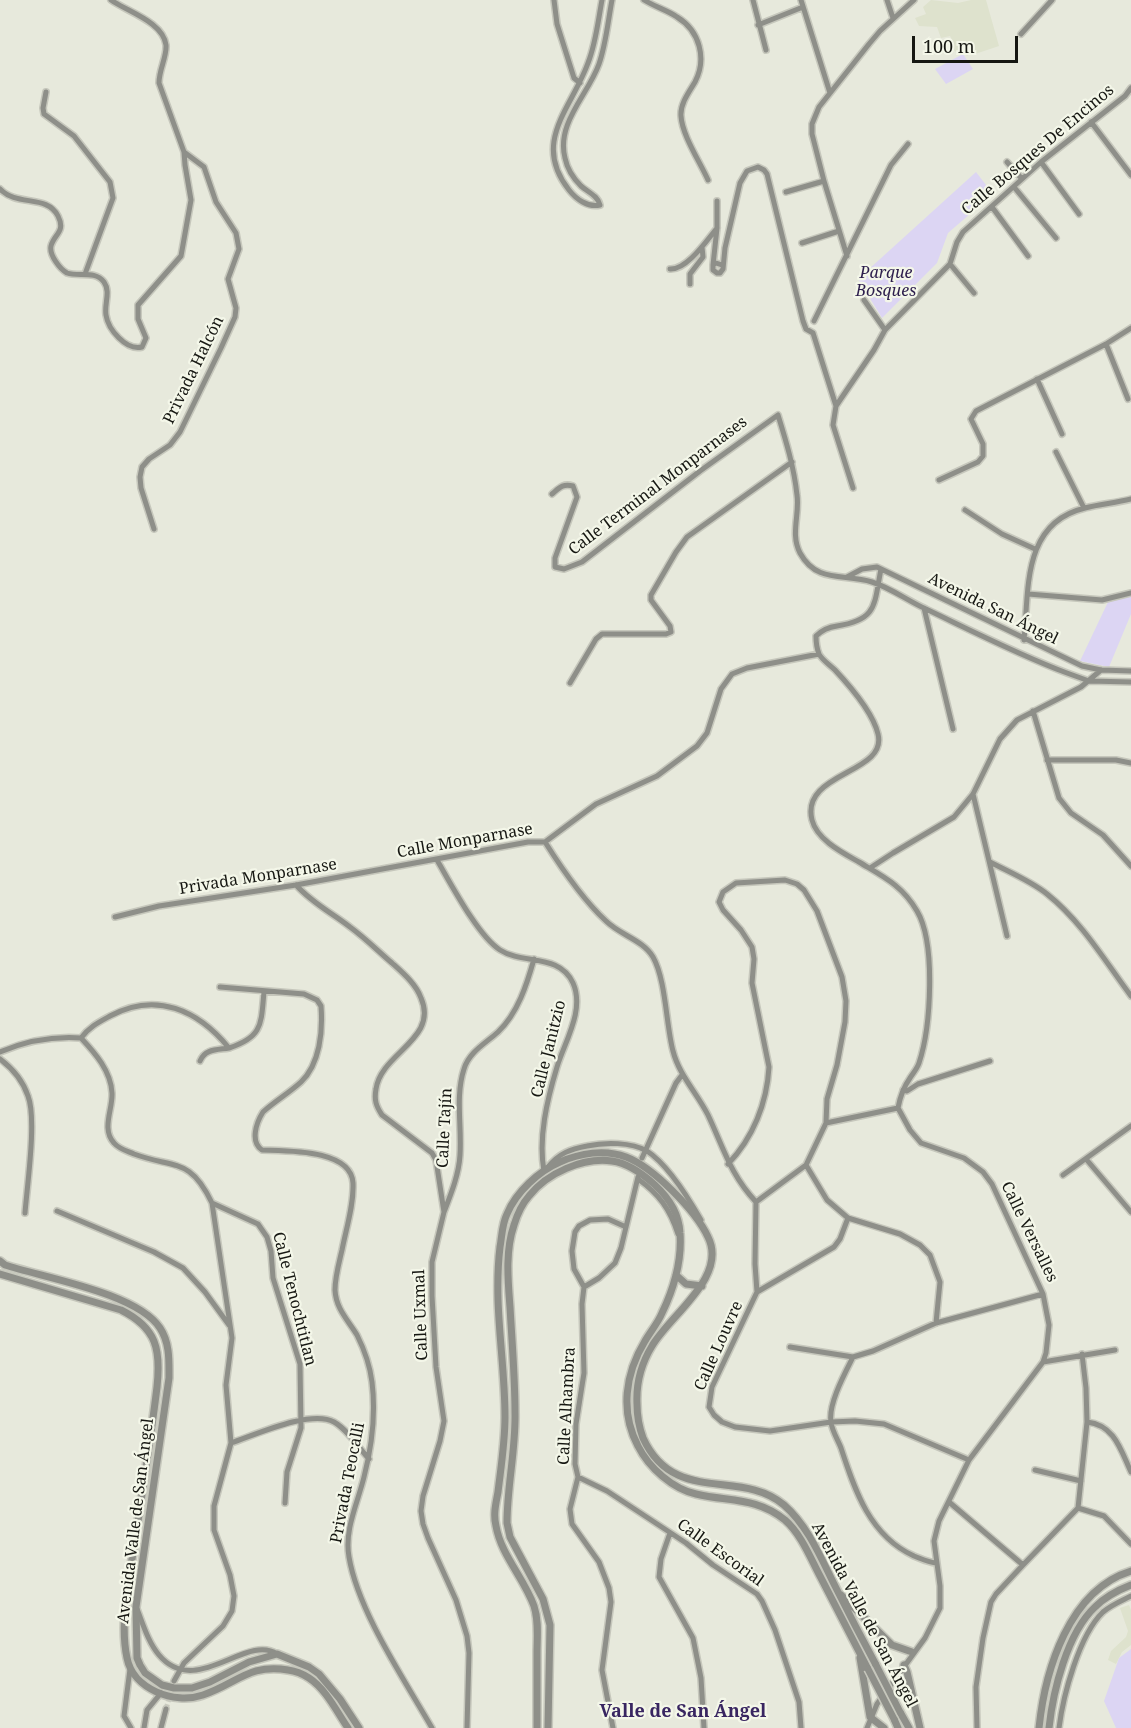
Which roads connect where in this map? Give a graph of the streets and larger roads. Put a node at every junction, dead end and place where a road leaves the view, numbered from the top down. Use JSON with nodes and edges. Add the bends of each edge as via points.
{"nodes":[{"id":1,"x":111,"y":0,"type":"edge"},
{"id":2,"x":554,"y":0,"type":"edge"},
{"id":3,"x":602,"y":0,"type":"edge"},
{"id":4,"x":612,"y":0,"type":"edge"},
{"id":5,"x":644,"y":0,"type":"edge"},
{"id":6,"x":753,"y":0,"type":"edge"},
{"id":7,"x":801,"y":0,"type":"edge"},
{"id":8,"x":887,"y":0,"type":"edge"},
{"id":9,"x":914,"y":0,"type":"edge"},
{"id":10,"x":1052,"y":0,"type":"edge"},
{"id":11,"x":803,"y":7,"type":"junction"},
{"id":12,"x":894,"y":18,"type":"junction"},
{"id":13,"x":759,"y":25,"type":"junction"},
{"id":14,"x":1021,"y":34,"type":"dead end"},
{"id":15,"x":766,"y":50,"type":"dead end"},
{"id":16,"x":580,"y":83,"type":"junction"},
{"id":17,"x":1131,"y":88,"type":"edge"},
{"id":18,"x":46,"y":92,"type":"dead end"},
{"id":19,"x":830,"y":93,"type":"junction"},
{"id":20,"x":1091,"y":122,"type":"junction"},
{"id":21,"x":908,"y":144,"type":"dead end"},
{"id":22,"x":184,"y":152,"type":"junction"},
{"id":23,"x":1007,"y":162,"type":"dead end"},
{"id":24,"x":1041,"y":162,"type":"junction"},
{"id":25,"x":1131,"y":175,"type":"edge"},
{"id":26,"x":1022,"y":179,"type":"junction"},
{"id":27,"x":708,"y":180,"type":"dead end"},
{"id":28,"x":824,"y":181,"type":"junction"},
{"id":29,"x":1014,"y":187,"type":"junction"},
{"id":30,"x":0,"y":189,"type":"edge"},
{"id":31,"x":786,"y":192,"type":"dead end"},
{"id":32,"x":717,"y":201,"type":"dead end"},
{"id":33,"x":992,"y":207,"type":"junction"},
{"id":34,"x":1079,"y":214,"type":"dead end"},
{"id":35,"x":717,"y":228,"type":"junction"},
{"id":36,"x":838,"y":231,"type":"junction"},
{"id":37,"x":1056,"y":238,"type":"dead end"},
{"id":38,"x":802,"y":243,"type":"dead end"},
{"id":39,"x":702,"y":247,"type":"junction"},
{"id":40,"x":847,"y":256,"type":"junction"},
{"id":41,"x":1028,"y":256,"type":"dead end"},
{"id":42,"x":950,"y":264,"type":"junction"},
{"id":43,"x":670,"y":269,"type":"dead end"},
{"id":44,"x":85,"y":274,"type":"junction"},
{"id":45,"x":690,"y":284,"type":"dead end"},
{"id":46,"x":974,"y":294,"type":"dead end"},
{"id":47,"x":864,"y":300,"type":"dead end"},
{"id":48,"x":814,"y":321,"type":"dead end"},
{"id":49,"x":1131,"y":328,"type":"edge"},
{"id":50,"x":885,"y":330,"type":"junction"},
{"id":51,"x":1106,"y":344,"type":"junction"},
{"id":52,"x":1037,"y":379,"type":"junction"},
{"id":53,"x":1128,"y":399,"type":"dead end"},
{"id":54,"x":836,"y":406,"type":"junction"},
{"id":55,"x":778,"y":415,"type":"joint"},
{"id":56,"x":1062,"y":434,"type":"dead end"},
{"id":57,"x":1056,"y":452,"type":"dead end"},
{"id":58,"x":792,"y":462,"type":"junction"},
{"id":59,"x":939,"y":480,"type":"dead end"},
{"id":60,"x":853,"y":488,"type":"dead end"},
{"id":61,"x":552,"y":494,"type":"dead end"},
{"id":62,"x":1131,"y":499,"type":"edge"},
{"id":63,"x":1084,"y":508,"type":"junction"},
{"id":64,"x":965,"y":510,"type":"dead end"},
{"id":65,"x":154,"y":529,"type":"dead end"},
{"id":66,"x":1035,"y":549,"type":"junction"},
{"id":67,"x":881,"y":569,"type":"junction"},
{"id":68,"x":847,"y":577,"type":"junction"},
{"id":69,"x":878,"y":585,"type":"junction"},
{"id":70,"x":1131,"y":593,"type":"edge"},
{"id":71,"x":1028,"y":594,"type":"junction"},
{"id":72,"x":924,"y":608,"type":"junction"},
{"id":73,"x":1024,"y":640,"type":"junction"},
{"id":74,"x":819,"y":654,"type":"junction"},
{"id":75,"x":1101,"y":670,"type":"junction"},
{"id":76,"x":1131,"y":672,"type":"edge"},
{"id":77,"x":1089,"y":681,"type":"junction"},
{"id":78,"x":1131,"y":682,"type":"edge"},
{"id":79,"x":570,"y":683,"type":"dead end"},
{"id":80,"x":1033,"y":711,"type":"junction"},
{"id":81,"x":953,"y":729,"type":"dead end"},
{"id":82,"x":1047,"y":760,"type":"junction"},
{"id":83,"x":1131,"y":763,"type":"edge"},
{"id":84,"x":973,"y":794,"type":"junction"},
{"id":85,"x":544,"y":842,"type":"junction"},
{"id":86,"x":437,"y":860,"type":"junction"},
{"id":87,"x":990,"y":862,"type":"junction"},
{"id":88,"x":1131,"y":866,"type":"edge"},
{"id":89,"x":870,"y":868,"type":"junction"},
{"id":90,"x":363,"y":873,"type":"joint"},
{"id":91,"x":296,"y":885,"type":"junction"},
{"id":92,"x":115,"y":917,"type":"dead end"},
{"id":93,"x":1007,"y":936,"type":"dead end"},
{"id":94,"x":534,"y":959,"type":"junction"},
{"id":95,"x":220,"y":987,"type":"dead end"},
{"id":96,"x":264,"y":992,"type":"junction"},
{"id":97,"x":1131,"y":996,"type":"edge"},
{"id":98,"x":81,"y":1038,"type":"junction"},
{"id":99,"x":229,"y":1048,"type":"junction"},
{"id":100,"x":0,"y":1052,"type":"edge"},
{"id":101,"x":0,"y":1059,"type":"edge"},
{"id":102,"x":200,"y":1061,"type":"dead end"},
{"id":103,"x":990,"y":1061,"type":"dead end"},
{"id":104,"x":682,"y":1075,"type":"junction"},
{"id":105,"x":903,"y":1090,"type":"junction"},
{"id":106,"x":898,"y":1108,"type":"junction"},
{"id":107,"x":826,"y":1123,"type":"junction"},
{"id":108,"x":1131,"y":1126,"type":"edge"},
{"id":109,"x":645,"y":1150,"type":"junction"},
{"id":110,"x":642,"y":1158,"type":"dead end"},
{"id":111,"x":1086,"y":1159,"type":"junction"},
{"id":112,"x":728,"y":1164,"type":"junction"},
{"id":113,"x":806,"y":1165,"type":"junction"},
{"id":114,"x":545,"y":1170,"type":"junction"},
{"id":115,"x":1063,"y":1175,"type":"dead end"},
{"id":116,"x":756,"y":1202,"type":"junction"},
{"id":117,"x":212,"y":1203,"type":"junction"},
{"id":118,"x":57,"y":1211,"type":"dead end"},
{"id":119,"x":444,"y":1212,"type":"junction"},
{"id":120,"x":1131,"y":1212,"type":"edge"},
{"id":121,"x":25,"y":1213,"type":"dead end"},
{"id":122,"x":848,"y":1218,"type":"junction"},
{"id":123,"x":626,"y":1227,"type":"junction"},
{"id":124,"x":708,"y":1235,"type":"junction"},
{"id":125,"x":680,"y":1241,"type":"junction"},
{"id":126,"x":0,"y":1261,"type":"edge"},
{"id":127,"x":0,"y":1274,"type":"edge"},
{"id":128,"x":676,"y":1275,"type":"junction"},
{"id":129,"x":702,"y":1286,"type":"junction"},
{"id":130,"x":584,"y":1287,"type":"junction"},
{"id":131,"x":757,"y":1292,"type":"junction"},
{"id":132,"x":1043,"y":1294,"type":"junction"},
{"id":133,"x":498,"y":1317,"type":"junction"},
{"id":134,"x":510,"y":1317,"type":"junction"},
{"id":135,"x":936,"y":1323,"type":"junction"},
{"id":136,"x":229,"y":1325,"type":"junction"},
{"id":137,"x":498,"y":1329,"type":"junction"},
{"id":138,"x":510,"y":1330,"type":"junction"},
{"id":139,"x":790,"y":1347,"type":"dead end"},
{"id":140,"x":1115,"y":1350,"type":"dead end"},
{"id":141,"x":1082,"y":1354,"type":"junction"},
{"id":142,"x":853,"y":1357,"type":"junction"},
{"id":143,"x":1043,"y":1362,"type":"junction"},
{"id":144,"x":301,"y":1420,"type":"junction"},
{"id":145,"x":831,"y":1422,"type":"junction"},
{"id":146,"x":1088,"y":1422,"type":"junction"},
{"id":147,"x":231,"y":1443,"type":"junction"},
{"id":148,"x":369,"y":1459,"type":"junction"},
{"id":149,"x":969,"y":1460,"type":"junction"},
{"id":150,"x":1035,"y":1470,"type":"dead end"},
{"id":151,"x":1131,"y":1472,"type":"edge"},
{"id":152,"x":578,"y":1477,"type":"junction"},
{"id":153,"x":1081,"y":1480,"type":"junction"},
{"id":154,"x":142,"y":1493,"type":"junction"},
{"id":155,"x":153,"y":1495,"type":"junction"},
{"id":156,"x":949,"y":1502,"type":"junction"},
{"id":157,"x":285,"y":1503,"type":"dead end"},
{"id":158,"x":1078,"y":1508,"type":"junction"},
{"id":159,"x":670,"y":1533,"type":"junction"},
{"id":160,"x":1131,"y":1544,"type":"edge"},
{"id":161,"x":936,"y":1563,"type":"junction"},
{"id":162,"x":1023,"y":1565,"type":"junction"},
{"id":163,"x":1131,"y":1571,"type":"edge"},
{"id":164,"x":1131,"y":1585,"type":"edge"},
{"id":165,"x":837,"y":1592,"type":"junction"},
{"id":166,"x":1131,"y":1596,"type":"edge"},
{"id":167,"x":136,"y":1607,"type":"junction"},
{"id":168,"x":859,"y":1651,"type":"junction"},
{"id":169,"x":912,"y":1652,"type":"junction"},
{"id":170,"x":277,"y":1654,"type":"junction"},
{"id":171,"x":300,"y":1663,"type":"junction"},
{"id":172,"x":904,"y":1665,"type":"junction"},
{"id":173,"x":181,"y":1669,"type":"junction"},
{"id":174,"x":130,"y":1670,"type":"junction"},
{"id":175,"x":296,"y":1671,"type":"junction"},
{"id":176,"x":145,"y":1673,"type":"junction"},
{"id":177,"x":138,"y":1680,"type":"junction"},
{"id":178,"x":174,"y":1681,"type":"tunnel mouth"},
{"id":179,"x":161,"y":1693,"type":"junction"},
{"id":180,"x":166,"y":1709,"type":"tunnel mouth"},
{"id":181,"x":870,"y":1718,"type":"junction"},
{"id":182,"x":131,"y":1728,"type":"edge"},
{"id":183,"x":144,"y":1728,"type":"edge"},
{"id":184,"x":161,"y":1728,"type":"edge"},
{"id":185,"x":348,"y":1728,"type":"edge"},
{"id":186,"x":359,"y":1728,"type":"edge"},
{"id":187,"x":432,"y":1728,"type":"edge"},
{"id":188,"x":467,"y":1728,"type":"edge"},
{"id":189,"x":537,"y":1728,"type":"edge"},
{"id":190,"x":548,"y":1728,"type":"edge"},
{"id":191,"x":613,"y":1728,"type":"edge"},
{"id":192,"x":704,"y":1728,"type":"edge"},
{"id":193,"x":801,"y":1728,"type":"edge"},
{"id":194,"x":867,"y":1728,"type":"edge"},
{"id":195,"x":884,"y":1728,"type":"edge"},
{"id":196,"x":898,"y":1728,"type":"edge"},
{"id":197,"x":909,"y":1728,"type":"edge"},
{"id":198,"x":920,"y":1728,"type":"edge"},
{"id":199,"x":977,"y":1728,"type":"edge"},
{"id":200,"x":1039,"y":1728,"type":"edge"},
{"id":201,"x":1048,"y":1728,"type":"edge"},
{"id":202,"x":1059,"y":1728,"type":"edge"}],
"edges":[{"from":1,"to":22,"type":"street","via":[[144,18],[162,35],[166,44],[159,83]]},
{"from":2,"to":16,"type":"street","via":[[565,50],[574,78]]},
{"from":3,"to":16,"type":"street","via":[[591,56]]},
{"from":4,"to":16,"type":"street","via":[[599,65],[567,125],[563,141],[567,166],[599,206],[572,194],[559,175],[553,154],[558,123]]},
{"from":5,"to":27,"type":"street","via":[[681,19],[700,49],[701,68],[681,116]]},
{"from":6,"to":13,"type":"street"},
{"from":7,"to":11,"type":"street"},
{"from":8,"to":12,"type":"street"},
{"from":9,"to":12,"type":"street"},
{"from":10,"to":14,"type":"street"},
{"from":11,"to":13,"type":"street"},
{"from":11,"to":19,"type":"street"},
{"from":12,"to":19,"type":"street"},
{"from":13,"to":15,"type":"street"},
{"from":17,"to":20,"type":"street","name":"Calle Bosques De Encinos"},
{"from":18,"to":44,"type":"street","via":[[45,114],[74,136],[113,190]]},
{"from":19,"to":28,"type":"street","via":[[812,124]]},
{"from":20,"to":24,"type":"street","name":"Calle Bosques De Encinos"},
{"from":20,"to":25,"type":"street"},
{"from":21,"to":40,"type":"street","via":[[891,165]]},
{"from":22,"to":44,"type":"street","via":[[191,200],[184,248],[138,305],[138,319],[146,338],[142,347],[132,347],[116,333],[105,312],[108,294],[103,282],[97,276]]},
{"from":22,"to":65,"type":"street","name":"Privada Halcón","via":[[204,167],[216,202],[236,234],[238,249],[228,279],[236,308],[180,432],[142,467],[141,488]]},
{"from":23,"to":26,"type":"street"},
{"from":24,"to":26,"type":"street","name":"Calle Bosques De Encinos"},
{"from":24,"to":34,"type":"street"},
{"from":26,"to":29,"type":"street","name":"Calle Bosques De Encinos"},
{"from":28,"to":31,"type":"street"},
{"from":28,"to":36,"type":"street"},
{"from":29,"to":33,"type":"street","name":"Calle Bosques De Encinos"},
{"from":29,"to":37,"type":"street"},
{"from":30,"to":44,"type":"street","via":[[13,199],[38,202],[55,211],[61,224],[51,244],[53,255],[67,273]]},
{"from":32,"to":35,"type":"street"},
{"from":33,"to":41,"type":"street"},
{"from":33,"to":42,"type":"street","name":"Calle Bosques De Encinos","via":[[963,232]]},
{"from":35,"to":39,"type":"street"},
{"from":35,"to":54,"type":"street","via":[[713,265],[722,266],[740,183],[747,171],[758,167],[764,170],[803,321],[813,333]]},
{"from":36,"to":38,"type":"street"},
{"from":36,"to":40,"type":"street"},
{"from":39,"to":43,"type":"street","via":[[685,264]]},
{"from":39,"to":45,"type":"street","via":[[703,257],[690,274]]},
{"from":40,"to":48,"type":"street"},
{"from":42,"to":46,"type":"street"},
{"from":42,"to":50,"type":"street","name":"Calle Bosques De Encinos"},
{"from":47,"to":50,"type":"street"},
{"from":49,"to":51,"type":"street"},
{"from":50,"to":54,"type":"street","name":"Calle Bosques De Encinos"},
{"from":51,"to":52,"type":"street"},
{"from":51,"to":53,"type":"street"},
{"from":52,"to":56,"type":"street"},
{"from":52,"to":59,"type":"street","via":[[973,414],[983,456]]},
{"from":54,"to":60,"type":"street","via":[[833,425]]},
{"from":55,"to":58,"type":"street","name":"Avenida San Ángel"},
{"from":55,"to":61,"type":"street","name":"Calle Terminal Monparnases","via":[[582,562],[564,569],[555,567],[555,558],[578,497],[573,486],[567,484]]},
{"from":57,"to":63,"type":"street"},
{"from":58,"to":68,"type":"street","name":"Avenida San Ángel","via":[[798,500],[797,546],[814,570]]},
{"from":58,"to":79,"type":"street","via":[[687,537],[676,552],[651,596],[671,632],[602,634]]},
{"from":62,"to":63,"type":"street"},
{"from":63,"to":66,"type":"street","via":[[1056,522]]},
{"from":64,"to":66,"type":"street"},
{"from":66,"to":71,"type":"street"},
{"from":67,"to":68,"type":"street","name":"Avenida San Ángel","via":[[869,567]]},
{"from":67,"to":69,"type":"street"},
{"from":67,"to":73,"type":"street","name":"Avenida San Ángel"},
{"from":68,"to":69,"type":"street","name":"Avenida San Ángel"},
{"from":69,"to":72,"type":"street","name":"Avenida San Ángel"},
{"from":69,"to":74,"type":"street","via":[[866,617],[819,632]]},
{"from":70,"to":71,"type":"street","via":[[1102,600]]},
{"from":71,"to":73,"type":"street"},
{"from":72,"to":77,"type":"street","name":"Avenida San Ángel","via":[[1052,668]]},
{"from":72,"to":81,"type":"street"},
{"from":73,"to":75,"type":"street","name":"Avenida San Ángel","via":[[1082,666]]},
{"from":74,"to":85,"type":"street","name":"Calle Monparnase","via":[[732,674],[722,688],[707,734],[697,746],[657,776],[596,804]]},
{"from":74,"to":89,"type":"street","via":[[859,700],[876,727],[879,740],[867,761],[821,790],[812,807],[813,824],[829,842]]},
{"from":75,"to":76,"type":"street","name":"Avenida San Ángel"},
{"from":75,"to":77,"type":"street"},
{"from":77,"to":78,"type":"street","name":"Avenida San Ángel"},
{"from":77,"to":80,"type":"street"},
{"from":80,"to":82,"type":"street"},
{"from":80,"to":84,"type":"street","via":[[1017,720],[1000,739]]},
{"from":82,"to":83,"type":"street"},
{"from":82,"to":88,"type":"street","via":[[1064,806],[1103,835]]},
{"from":84,"to":87,"type":"street"},
{"from":84,"to":89,"type":"street","via":[[954,817]]},
{"from":85,"to":86,"type":"street","name":"Calle Monparnase"},
{"from":85,"to":104,"type":"street","via":[[605,921],[648,950],[654,959],[673,1052]]},
{"from":86,"to":90,"type":"street","name":"Calle Monparnase"},
{"from":86,"to":94,"type":"street","name":"Calle Janitzio","via":[[495,946],[502,952]]},
{"from":87,"to":93,"type":"street"},
{"from":87,"to":97,"type":"street","via":[[1045,893],[1064,910]]},
{"from":89,"to":105,"type":"street","via":[[889,879],[910,901],[922,921],[928,950],[928,999],[919,1064]]},
{"from":90,"to":91,"type":"street","name":"Privada Monparnase"},
{"from":91,"to":92,"type":"street","name":"Privada Monparnase","via":[[159,906]]},
{"from":91,"to":119,"type":"street","name":"Calle Uxmal","via":[[307,898],[374,947],[420,994],[425,1006],[423,1027],[383,1068],[375,1098],[382,1114],[432,1153]]},
{"from":94,"to":114,"type":"street","name":"Calle Janitzio","via":[[546,961],[565,973],[572,982],[577,1003],[546,1119],[541,1146]]},
{"from":94,"to":119,"type":"street","name":"Calle Tajín","via":[[512,1014],[465,1065],[458,1106],[460,1157]]},
{"from":95,"to":96,"type":"street","name":"Privada Teocalli"},
{"from":96,"to":99,"type":"street","via":[[254,1035]]},
{"from":96,"to":148,"type":"street","name":"Privada Teocalli","via":[[304,994],[321,1006],[318,1053],[313,1066],[302,1081],[263,1112],[255,1139],[262,1150],[317,1154],[342,1163],[350,1171],[351,1207],[335,1288],[338,1305],[363,1347],[372,1381],[374,1416]]},
{"from":98,"to":99,"type":"street","via":[[87,1030],[122,1011],[144,1004],[162,1004],[202,1022]]},
{"from":98,"to":100,"type":"street","via":[[61,1036]]},
{"from":98,"to":117,"type":"street","via":[[95,1053],[110,1082],[108,1131],[114,1144],[190,1172]]},
{"from":99,"to":102,"type":"street","via":[[208,1051]]},
{"from":101,"to":121,"type":"street","via":[[15,1072],[30,1105]]},
{"from":103,"to":105,"type":"street"},
{"from":104,"to":109,"type":"street"},
{"from":104,"to":112,"type":"street","via":[[708,1116]]},
{"from":105,"to":106,"type":"street"},
{"from":106,"to":107,"type":"street"},
{"from":106,"to":132,"type":"street","name":"Calle Versalles","via":[[921,1143],[964,1158],[983,1172]]},
{"from":107,"to":112,"type":"street","via":[[827,1099],[843,1040],[846,1001],[833,951],[817,911],[797,884],[785,880],[736,883],[723,892],[719,903],[752,948],[752,983],[769,1067],[758,1116],[745,1143]]},
{"from":107,"to":113,"type":"street"},
{"from":108,"to":111,"type":"street"},
{"from":109,"to":110,"type":"street"},
{"from":109,"to":114,"type":"street","via":[[594,1144],[562,1153]]},
{"from":109,"to":124,"type":"street","via":[[678,1184]]},
{"from":111,"to":115,"type":"street"},
{"from":111,"to":120,"type":"street"},
{"from":112,"to":116,"type":"street"},
{"from":113,"to":116,"type":"street"},
{"from":113,"to":122,"type":"street","via":[[827,1200]]},
{"from":114,"to":124,"type":"street","via":[[571,1158],[598,1152],[621,1155],[653,1173]]},
{"from":114,"to":133,"type":"street","via":[[522,1191],[506,1214],[498,1268]]},
{"from":116,"to":131,"type":"street","name":"Calle Louvre"},
{"from":117,"to":136,"type":"street"},
{"from":117,"to":144,"type":"street","name":"Calle Tenochtitlan","via":[[258,1224],[267,1237],[273,1278],[300,1364]]},
{"from":118,"to":136,"type":"street","via":[[154,1251],[183,1268]]},
{"from":119,"to":188,"type":"street","name":"Calle Uxmal","via":[[432,1262],[433,1328],[443,1429],[421,1511],[425,1531],[456,1600],[467,1636]]},
{"from":122,"to":131,"type":"street","via":[[840,1239],[830,1251]]},
{"from":122,"to":135,"type":"street","via":[[900,1234],[930,1255],[940,1282]]},
{"from":123,"to":125,"type":"street","via":[[638,1178],[667,1206]]},
{"from":123,"to":130,"type":"street","via":[[615,1263]]},
{"from":123,"to":130,"type":"street","name":"Calle Alhambra","via":[[598,1218],[583,1223],[575,1232],[573,1262]]},
{"from":124,"to":129,"type":"street","name":"Avenida Valle de San Ángel","via":[[710,1263]]},
{"from":125,"to":128,"type":"street","name":"Avenida Valle de San Ángel"},
{"from":125,"to":134,"type":"street","name":"Avenida Valle de San Ángel","via":[[674,1208],[637,1171],[612,1161],[565,1169],[530,1194],[516,1219],[509,1251]]},
{"from":126,"to":155,"type":"street","name":"Avenida Valle de San Ángel","via":[[133,1305],[162,1330],[169,1354],[169,1378]]},
{"from":127,"to":154,"type":"street","name":"Avenida Valle de San Ángel","via":[[121,1310],[149,1331],[156,1342],[159,1364]]},
{"from":128,"to":129,"type":"street","via":[[687,1284]]},
{"from":128,"to":168,"type":"street","name":"Avenida Valle de San Ángel","via":[[628,1382],[627,1413],[637,1444],[654,1467],[683,1490],[761,1505],[787,1522]]},
{"from":129,"to":165,"type":"street","name":"Avenida Valle de San Ángel","via":[[654,1342],[642,1367],[637,1397],[644,1438],[659,1460],[679,1475],[705,1484],[762,1492],[785,1506],[804,1528]]},
{"from":130,"to":152,"type":"street","name":"Calle Alhambra","via":[[584,1373],[576,1424]]},
{"from":131,"to":145,"type":"street","name":"Calle Louvre","via":[[712,1387],[709,1407],[722,1422],[735,1427],[770,1431]]},
{"from":132,"to":135,"type":"street"},
{"from":132,"to":143,"type":"street","name":"Calle Versalles","via":[[1049,1325]]},
{"from":133,"to":134,"type":"street"},
{"from":133,"to":137,"type":"street"},
{"from":134,"to":138,"type":"street","name":"Avenida Valle de San Ángel"},
{"from":135,"to":142,"type":"street"},
{"from":136,"to":147,"type":"street","via":[[232,1338],[226,1385]]},
{"from":137,"to":138,"type":"street"},
{"from":137,"to":189,"type":"street","via":[[505,1419],[494,1515],[500,1539],[536,1611]]},
{"from":138,"to":190,"type":"street","name":"Avenida Valle de San Ángel","via":[[515,1413],[507,1523],[510,1538],[546,1609]]},
{"from":139,"to":142,"type":"street"},
{"from":140,"to":141,"type":"street"},
{"from":141,"to":143,"type":"street"},
{"from":141,"to":146,"type":"street"},
{"from":142,"to":145,"type":"street","via":[[841,1381]]},
{"from":143,"to":149,"type":"street","name":"Calle Versalles"},
{"from":144,"to":147,"type":"street"},
{"from":144,"to":148,"type":"street","via":[[314,1417],[335,1422]]},
{"from":144,"to":157,"type":"street","name":"Calle Tenochtitlan","via":[[287,1472]]},
{"from":145,"to":149,"type":"street","name":"Calle Louvre","via":[[884,1424]]},
{"from":145,"to":161,"type":"street","via":[[853,1483],[875,1526],[898,1548]]},
{"from":146,"to":151,"type":"street","via":[[1112,1434]]},
{"from":146,"to":153,"type":"street"},
{"from":147,"to":173,"type":"street","via":[[214,1519],[232,1582],[233,1604],[223,1626]]},
{"from":148,"to":187,"type":"street","name":"Privada Teocalli","via":[[350,1526],[348,1556],[363,1602]]},
{"from":149,"to":156,"type":"street","name":"Calle Versalles"},
{"from":150,"to":153,"type":"street"},
{"from":152,"to":159,"type":"street","name":"Calle Escorial","via":[[608,1491]]},
{"from":152,"to":191,"type":"street","name":"Calle Alhambra","via":[[570,1499],[572,1524],[599,1562],[611,1602],[602,1670]]},
{"from":153,"to":158,"type":"street"},
{"from":154,"to":155,"type":"street"},
{"from":154,"to":174,"type":"street","name":"Avenida Valle de San Ángel","via":[[126,1610]]},
{"from":155,"to":167,"type":"street","name":"Avenida Valle de San Ángel"},
{"from":156,"to":161,"type":"street","name":"Calle Versalles","via":[[934,1541]]},
{"from":156,"to":162,"type":"street"},
{"from":158,"to":160,"type":"street","via":[[1104,1516]]},
{"from":158,"to":162,"type":"street"},
{"from":159,"to":192,"type":"street","via":[[659,1577],[693,1638],[701,1678]]},
{"from":159,"to":193,"type":"street","name":"Calle Escorial","via":[[762,1601],[799,1702]]},
{"from":161,"to":169,"type":"street","name":"Calle Versalles","via":[[939,1608],[932,1626]]},
{"from":162,"to":199,"type":"street","via":[[991,1602],[976,1687]]},
{"from":163,"to":200,"type":"street","via":[[1094,1593],[1073,1618],[1055,1658]]},
{"from":164,"to":201,"type":"street","via":[[1094,1607],[1077,1632],[1062,1668]]},
{"from":165,"to":169,"type":"street","via":[[892,1645]]},
{"from":165,"to":197,"type":"street","name":"Avenida Valle de San Ángel","bridge":true},
{"from":166,"to":202,"type":"street","via":[[1111,1606],[1094,1623],[1075,1665]]},
{"from":167,"to":173,"type":"street","via":[[156,1651]]},
{"from":167,"to":176,"type":"street","name":"Avenida Valle de San Ángel","via":[[137,1658]]},
{"from":168,"to":181,"type":"street"},
{"from":168,"to":196,"type":"street","name":"Avenida Valle de San Ángel","bridge":true},
{"from":169,"to":172,"type":"street","name":"Calle Versalles"},
{"from":170,"to":171,"type":"street"},
{"from":170,"to":173,"type":"street","via":[[261,1650],[207,1668]]},
{"from":170,"to":176,"type":"street","via":[[192,1688],[162,1685]]},
{"from":171,"to":175,"type":"street"},
{"from":171,"to":186,"type":"street","via":[[327,1682]]},
{"from":172,"to":181,"type":"street","name":"Calle Versalles"},
{"from":172,"to":198,"type":"street"},
{"from":173,"to":178,"type":"street"},
{"from":174,"to":177,"type":"street"},
{"from":174,"to":182,"type":"street","via":[[124,1716]]},
{"from":175,"to":179,"type":"street","via":[[261,1669],[201,1696]]},
{"from":175,"to":185,"type":"street","via":[[310,1678]]},
{"from":176,"to":177,"type":"street"},
{"from":177,"to":179,"type":"street"},
{"from":179,"to":183,"type":"street","via":[[147,1710]]},
{"from":180,"to":184,"type":"street"},
{"from":181,"to":194,"type":"street","name":"Calle Versalles"},
{"from":181,"to":195,"type":"street"}]}
